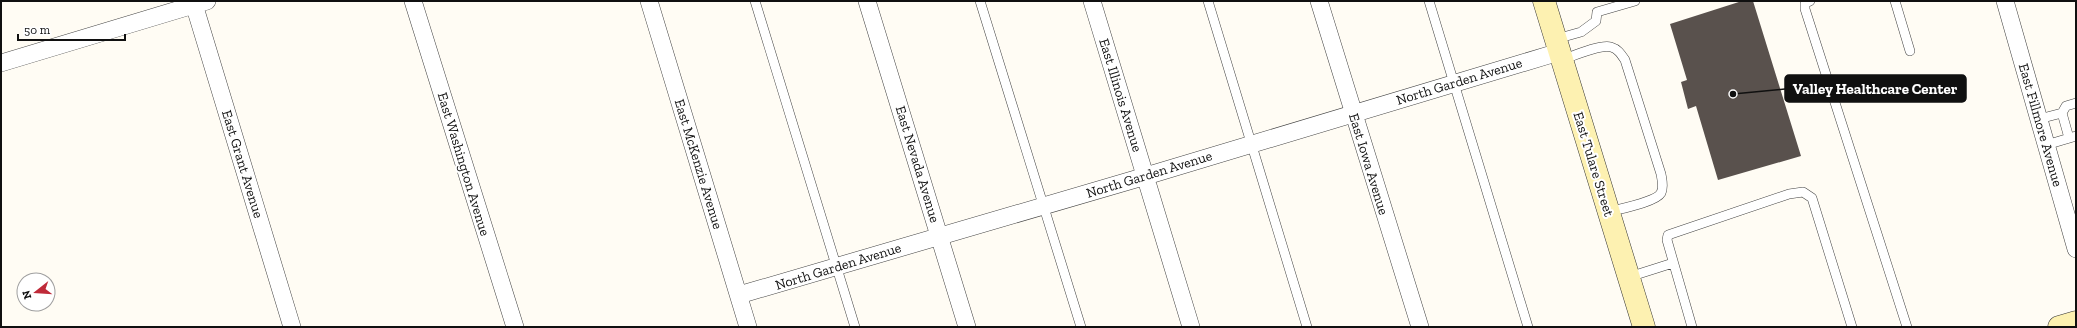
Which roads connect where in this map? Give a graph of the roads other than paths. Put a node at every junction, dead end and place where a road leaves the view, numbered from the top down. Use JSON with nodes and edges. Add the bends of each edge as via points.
{"nodes":[{"id":1,"x":413,"y":1,"type":"edge"},
{"id":2,"x":649,"y":1,"type":"edge"},
{"id":3,"x":755,"y":1,"type":"edge"},
{"id":4,"x":867,"y":1,"type":"edge"},
{"id":5,"x":980,"y":1,"type":"edge"},
{"id":6,"x":1092,"y":1,"type":"edge"},
{"id":7,"x":1208,"y":1,"type":"edge"},
{"id":8,"x":1319,"y":1,"type":"edge"},
{"id":9,"x":1429,"y":1,"type":"edge"},
{"id":10,"x":1544,"y":1,"type":"edge"},
{"id":11,"x":1635,"y":1,"type":"edge"},
{"id":12,"x":1810,"y":1,"type":"edge"},
{"id":13,"x":1895,"y":1,"type":"edge"},
{"id":14,"x":2005,"y":1,"type":"edge"},
{"id":15,"x":198,"y":2,"type":"edge"},
{"id":16,"x":1559,"y":50,"type":"junction"},
{"id":17,"x":1910,"y":51,"type":"dead end"},
{"id":18,"x":1,"y":63,"type":"edge"},
{"id":19,"x":1454,"y":84,"type":"junction"},
{"id":20,"x":2076,"y":103,"type":"edge"},
{"id":21,"x":1353,"y":112,"type":"junction"},
{"id":22,"x":2062,"y":112,"type":"junction"},
{"id":23,"x":2039,"y":119,"type":"junction"},
{"id":24,"x":2073,"y":137,"type":"edge"},
{"id":25,"x":1253,"y":143,"type":"junction"},
{"id":26,"x":2046,"y":145,"type":"junction"},
{"id":27,"x":1146,"y":176,"type":"junction"},
{"id":28,"x":1045,"y":205,"type":"junction"},
{"id":29,"x":1608,"y":212,"type":"junction"},
{"id":30,"x":2073,"y":230,"type":"edge"},
{"id":31,"x":940,"y":235,"type":"junction"},
{"id":32,"x":2076,"y":249,"type":"edge"},
{"id":33,"x":1673,"y":263,"type":"junction"},
{"id":34,"x":837,"y":266,"type":"junction"},
{"id":35,"x":1628,"y":277,"type":"junction"},
{"id":36,"x":738,"y":295,"type":"junction"},
{"id":37,"x":2076,"y":322,"type":"edge"},
{"id":38,"x":292,"y":327,"type":"edge"},
{"id":39,"x":515,"y":327,"type":"edge"},
{"id":40,"x":748,"y":327,"type":"edge"},
{"id":41,"x":855,"y":327,"type":"edge"},
{"id":42,"x":967,"y":327,"type":"edge"},
{"id":43,"x":1081,"y":327,"type":"edge"},
{"id":44,"x":1191,"y":327,"type":"edge"},
{"id":45,"x":1307,"y":327,"type":"edge"},
{"id":46,"x":1420,"y":327,"type":"edge"},
{"id":47,"x":1528,"y":327,"type":"edge"},
{"id":48,"x":1644,"y":327,"type":"edge"},
{"id":49,"x":1692,"y":327,"type":"edge"},
{"id":50,"x":1851,"y":327,"type":"edge"},
{"id":51,"x":1907,"y":327,"type":"edge"},
{"id":52,"x":2059,"y":327,"type":"edge"}],
"edges":[{"from":1,"to":39,"type":"street","name":"East Washington Avenue"},
{"from":2,"to":36,"type":"street","name":"East McKenzie Avenue"},
{"from":3,"to":34,"type":"lane"},
{"from":4,"to":31,"type":"street","name":"East Nevada Avenue"},
{"from":5,"to":28,"type":"lane"},
{"from":6,"to":27,"type":"street","name":"East Illinois Avenue"},
{"from":7,"to":25,"type":"lane"},
{"from":8,"to":21,"type":"street","name":"East Iowa Avenue"},
{"from":9,"to":19,"type":"lane"},
{"from":10,"to":16,"type":"main road","name":"East Tulare Street"},
{"from":11,"to":16,"type":"lane","via":[[1597,12],[1596,21],[1589,28]]},
{"from":12,"to":51,"type":"lane","via":[[1805,3],[1805,8]]},
{"from":13,"to":17,"type":"lane"},
{"from":14,"to":23,"type":"street","name":"East Fillmore Avenue"},
{"from":15,"to":18,"type":"street"},
{"from":15,"to":38,"type":"street","name":"East Grant Avenue"},
{"from":16,"to":19,"type":"street","name":"North Garden Avenue"},
{"from":16,"to":29,"type":"main road","name":"East Tulare Street"},
{"from":16,"to":29,"type":"lane","via":[[1610,47],[1618,50],[1625,60],[1661,174],[1660,194],[1654,199]]},
{"from":19,"to":21,"type":"street","name":"North Garden Avenue"},
{"from":19,"to":47,"type":"lane"},
{"from":20,"to":22,"type":"lane","via":[[2066,106]]},
{"from":21,"to":25,"type":"street","name":"North Garden Avenue"},
{"from":21,"to":46,"type":"street","name":"East Iowa Avenue"},
{"from":22,"to":23,"type":"lane"},
{"from":22,"to":24,"type":"lane"},
{"from":23,"to":26,"type":"street","name":"East Fillmore Avenue"},
{"from":24,"to":26,"type":"lane"},
{"from":25,"to":27,"type":"street","name":"North Garden Avenue"},
{"from":25,"to":45,"type":"lane"},
{"from":26,"to":30,"type":"street","name":"East Fillmore Avenue"},
{"from":27,"to":28,"type":"street","name":"North Garden Avenue"},
{"from":27,"to":44,"type":"street","name":"East Illinois Avenue"},
{"from":28,"to":31,"type":"street","name":"North Garden Avenue"},
{"from":28,"to":43,"type":"lane"},
{"from":29,"to":35,"type":"main road","name":"East Tulare Street"},
{"from":30,"to":32,"type":"street","name":"East Fillmore Avenue"},
{"from":31,"to":34,"type":"street","name":"North Garden Avenue"},
{"from":31,"to":42,"type":"street","name":"East Nevada Avenue"},
{"from":33,"to":35,"type":"lane"},
{"from":33,"to":49,"type":"lane"},
{"from":33,"to":50,"type":"lane","via":[[1668,235],[1789,194],[1803,192],[1812,198]]},
{"from":34,"to":36,"type":"street","name":"North Garden Avenue"},
{"from":34,"to":41,"type":"lane"},
{"from":35,"to":48,"type":"main road","name":"East Tulare Street"},
{"from":36,"to":40,"type":"street","name":"East McKenzie Avenue"},
{"from":37,"to":52,"type":"main road"}]}
